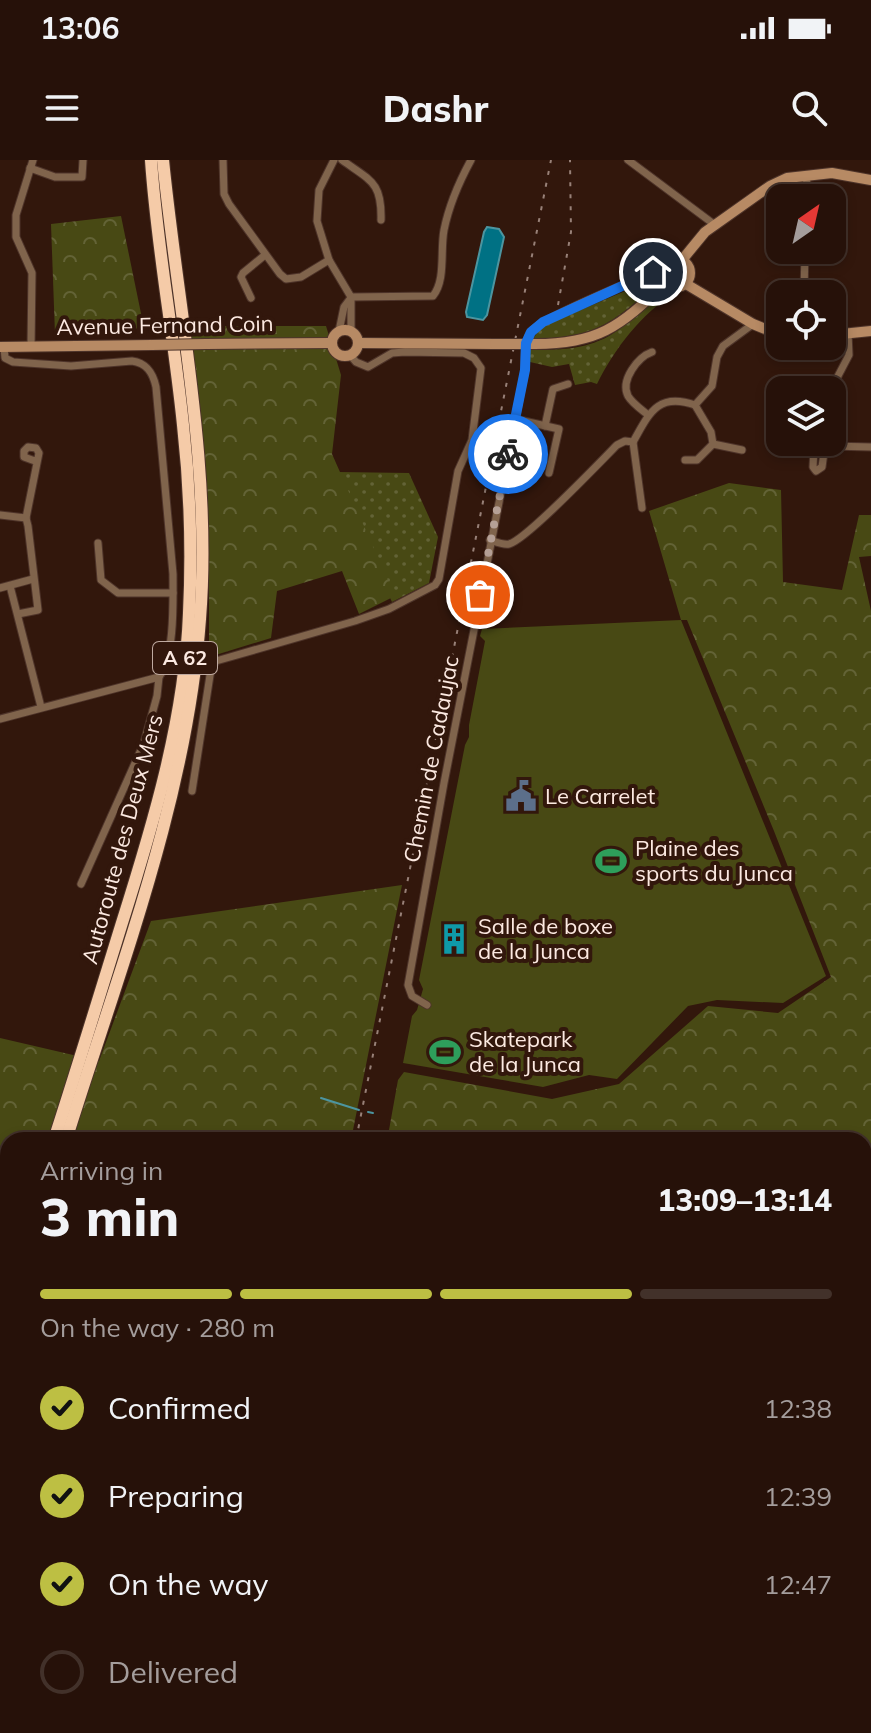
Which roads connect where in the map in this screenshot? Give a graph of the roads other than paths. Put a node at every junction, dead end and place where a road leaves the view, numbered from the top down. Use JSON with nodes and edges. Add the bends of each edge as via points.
{"nodes":[{"id":1,"x":83,"y":160,"type":"edge"},
{"id":2,"x":151,"y":160,"type":"edge"},
{"id":3,"x":163,"y":160,"type":"edge"},
{"id":4,"x":223,"y":160,"type":"edge"},
{"id":5,"x":334,"y":160,"type":"edge"},
{"id":6,"x":342,"y":160,"type":"edge"},
{"id":7,"x":471,"y":160,"type":"edge"},
{"id":8,"x":628,"y":160,"type":"edge"},
{"id":9,"x":32,"y":164,"type":"edge"},
{"id":10,"x":807,"y":175,"type":"junction"},
{"id":11,"x":871,"y":180,"type":"edge"},
{"id":12,"x":807,"y":184,"type":"edge"},
{"id":13,"x":381,"y":220,"type":"dead end"},
{"id":14,"x":715,"y":225,"type":"junction"},
{"id":15,"x":265,"y":255,"type":"junction"},
{"id":16,"x":329,"y":260,"type":"junction"},
{"id":17,"x":682,"y":260,"type":"junction"},
{"id":18,"x":664,"y":278,"type":"junction"},
{"id":19,"x":686,"y":284,"type":"junction"},
{"id":20,"x":351,"y":297,"type":"junction"},
{"id":21,"x":251,"y":298,"type":"dead end"},
{"id":22,"x":753,"y":324,"type":"junction"},
{"id":23,"x":766,"y":329,"type":"edge"},
{"id":24,"x":345,"y":331,"type":"junction"},
{"id":25,"x":871,"y":331,"type":"edge"},
{"id":26,"x":848,"y":333,"type":"joint"},
{"id":27,"x":331,"y":343,"type":"junction"},
{"id":28,"x":358,"y":343,"type":"junction"},
{"id":29,"x":31,"y":346,"type":"junction"},
{"id":30,"x":2,"y":347,"type":"edge"},
{"id":31,"x":652,"y":352,"type":"dead end"},
{"id":32,"x":350,"y":355,"type":"junction"},
{"id":33,"x":838,"y":376,"type":"edge"},
{"id":34,"x":568,"y":384,"type":"dead end"},
{"id":35,"x":695,"y":405,"type":"junction"},
{"id":36,"x":648,"y":415,"type":"junction"},
{"id":37,"x":515,"y":419,"type":"junction"},
{"id":38,"x":545,"y":426,"type":"junction"},
{"id":39,"x":633,"y":442,"type":"junction"},
{"id":40,"x":713,"y":444,"type":"junction"},
{"id":41,"x":846,"y":445,"type":"edge"},
{"id":42,"x":871,"y":447,"type":"edge"},
{"id":43,"x":742,"y":450,"type":"dead end"},
{"id":44,"x":685,"y":460,"type":"dead end"},
{"id":45,"x":35,"y":461,"type":"dead end"},
{"id":46,"x":549,"y":473,"type":"dead end"},
{"id":47,"x":642,"y":508,"type":"dead end"},
{"id":48,"x":0,"y":515,"type":"edge"},
{"id":49,"x":26,"y":518,"type":"junction"},
{"id":50,"x":490,"y":540,"type":"junction"},
{"id":51,"x":98,"y":543,"type":"dead end"},
{"id":52,"x":33,"y":579,"type":"junction"},
{"id":53,"x":10,"y":586,"type":"junction"},
{"id":54,"x":0,"y":588,"type":"edge"},
{"id":55,"x":173,"y":593,"type":"junction"},
{"id":56,"x":18,"y":614,"type":"junction"},
{"id":57,"x":159,"y":677,"type":"junction"},
{"id":58,"x":41,"y":707,"type":"junction"},
{"id":59,"x":0,"y":719,"type":"edge"},
{"id":60,"x":192,"y":791,"type":"dead end"},
{"id":61,"x":81,"y":884,"type":"dead end"},
{"id":62,"x":427,"y":1005,"type":"dead end"},
{"id":63,"x":57,"y":1132,"type":"edge"},
{"id":64,"x":69,"y":1132,"type":"edge"}],
"edges":[{"from":1,"to":9,"type":"street","via":[[82,177],[55,177]]},
{"from":2,"to":63,"type":"highway","name":"Autoroute des Deux Mers","number":"A 62","via":[[184,428],[189,616],[167,762]]},
{"from":3,"to":64,"type":"highway","name":"Autoroute des Deux Mers","number":"A 62","via":[[200,491],[201,616],[179,762]]},
{"from":4,"to":15,"type":"street","via":[[224,194]]},
{"from":5,"to":16,"type":"street","via":[[317,206]]},
{"from":6,"to":13,"type":"street","via":[[380,193]]},
{"from":7,"to":20,"type":"street","via":[[444,228],[439,288],[433,296]]},
{"from":8,"to":14,"type":"street"},
{"from":9,"to":29,"type":"street","via":[[16,215],[16,237],[32,273]]},
{"from":10,"to":11,"type":"main road"},
{"from":10,"to":12,"type":"street"},
{"from":10,"to":14,"type":"main road","via":[[770,186]]},
{"from":14,"to":17,"type":"main road"},
{"from":15,"to":16,"type":"street","via":[[286,279],[301,277]]},
{"from":15,"to":21,"type":"street","via":[[241,277]]},
{"from":16,"to":20,"type":"street"},
{"from":17,"to":18,"type":"main road","via":[[668,261]]},
{"from":17,"to":19,"type":"main road","via":[[691,271]]},
{"from":18,"to":19,"type":"main road","via":[[673,288]]},
{"from":18,"to":28,"type":"main road","bridge":true,"via":[[627,317],[598,335],[566,344]]},
{"from":18,"to":37,"type":"street","name":"Chemin de Cadaujac","via":[[653,272],[534,328],[526,343]]},
{"from":19,"to":22,"type":"main road"},
{"from":20,"to":24,"type":"street"},
{"from":22,"to":23,"type":"main road"},
{"from":22,"to":35,"type":"street","via":[[723,346],[712,386]]},
{"from":24,"to":27,"type":"main road","via":[[333,335]]},
{"from":24,"to":28,"type":"main road","via":[[357,336]]},
{"from":25,"to":26,"type":"main road"},
{"from":26,"to":33,"type":"street","via":[[849,358]]},
{"from":27,"to":29,"type":"main road","name":"Avenue Fernand Coin","bridge":true},
{"from":27,"to":32,"type":"main road","via":[[339,355]]},
{"from":28,"to":32,"type":"main road"},
{"from":29,"to":30,"type":"main road","name":"Avenue Fernand Coin"},
{"from":30,"to":55,"type":"street","via":[[5,358],[13,362],[71,366],[132,361],[150,371],[157,399]]},
{"from":31,"to":36,"type":"street","via":[[642,355],[626,386],[628,397]]},
{"from":32,"to":60,"type":"street","via":[[368,367],[395,352],[460,353],[480,366],[472,440],[458,471],[439,579],[378,613],[216,661]]},
{"from":34,"to":38,"type":"street","via":[[553,389]]},
{"from":35,"to":36,"type":"street","via":[[670,401]]},
{"from":35,"to":40,"type":"street"},
{"from":36,"to":39,"type":"street"},
{"from":37,"to":38,"type":"street"},
{"from":37,"to":50,"type":"street","name":"Chemin de Cadaujac"},
{"from":38,"to":46,"type":"street","via":[[559,429]]},
{"from":39,"to":47,"type":"street"},
{"from":39,"to":50,"type":"street","via":[[617,445],[512,543]]},
{"from":40,"to":43,"type":"street"},
{"from":40,"to":44,"type":"street","via":[[697,460]]},
{"from":41,"to":42,"type":"street"},
{"from":45,"to":49,"type":"street"},
{"from":48,"to":49,"type":"street"},
{"from":49,"to":52,"type":"street"},
{"from":50,"to":62,"type":"street","name":"Chemin de Cadaujac","via":[[408,985],[412,996]]},
{"from":51,"to":55,"type":"street","via":[[101,580],[112,591]]},
{"from":52,"to":53,"type":"street"},
{"from":52,"to":56,"type":"street","via":[[38,610]]},
{"from":53,"to":54,"type":"street"},
{"from":53,"to":56,"type":"street"},
{"from":55,"to":57,"type":"street","via":[[168,652]]},
{"from":56,"to":58,"type":"street"},
{"from":57,"to":58,"type":"street"},
{"from":57,"to":61,"type":"street","via":[[144,743]]},
{"from":58,"to":59,"type":"street"}]}
